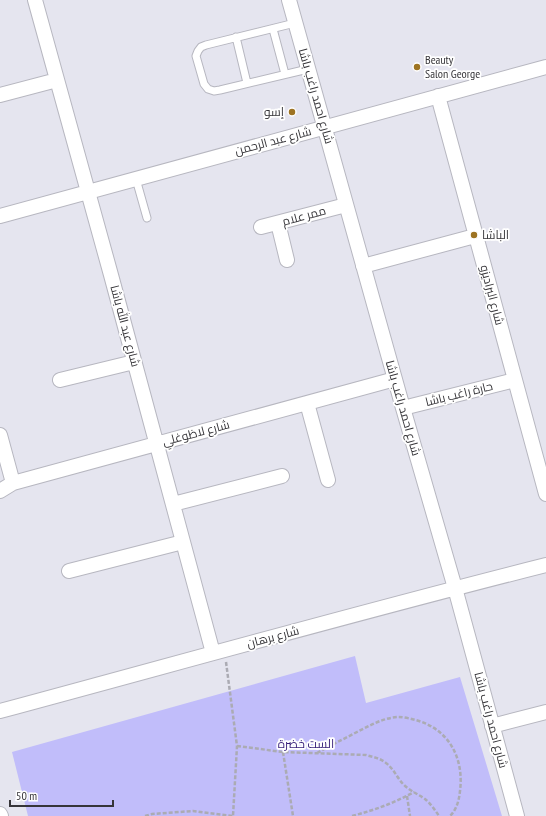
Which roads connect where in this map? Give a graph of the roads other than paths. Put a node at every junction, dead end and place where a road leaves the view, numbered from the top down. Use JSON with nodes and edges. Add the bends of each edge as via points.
{"nodes":[{"id":1,"x":35,"y":0,"type":"edge"},
{"id":2,"x":289,"y":0,"type":"edge"},
{"id":3,"x":295,"y":24,"type":"junction"},
{"id":4,"x":273,"y":29,"type":"junction"},
{"id":5,"x":236,"y":38,"type":"junction"},
{"id":6,"x":546,"y":67,"type":"edge"},
{"id":7,"x":308,"y":69,"type":"junction"},
{"id":8,"x":285,"y":74,"type":"junction"},
{"id":9,"x":57,"y":80,"type":"junction"},
{"id":10,"x":247,"y":83,"type":"junction"},
{"id":11,"x":0,"y":95,"type":"edge"},
{"id":12,"x":438,"y":96,"type":"junction"},
{"id":13,"x":325,"y":127,"type":"junction"},
{"id":14,"x":136,"y":179,"type":"junction"},
{"id":15,"x":88,"y":192,"type":"junction"},
{"id":16,"x":346,"y":205,"type":"junction"},
{"id":17,"x":0,"y":216,"type":"edge"},
{"id":18,"x":147,"y":218,"type":"dead end"},
{"id":19,"x":278,"y":223,"type":"junction"},
{"id":20,"x":261,"y":226,"type":"dead end"},
{"id":21,"x":475,"y":236,"type":"junction"},
{"id":22,"x":287,"y":260,"type":"dead end"},
{"id":23,"x":363,"y":266,"type":"junction"},
{"id":24,"x":134,"y":362,"type":"junction"},
{"id":25,"x":395,"y":379,"type":"junction"},
{"id":26,"x":60,"y":380,"type":"dead end"},
{"id":27,"x":515,"y":380,"type":"junction"},
{"id":28,"x":307,"y":403,"type":"junction"},
{"id":29,"x":403,"y":408,"type":"junction"},
{"id":30,"x":0,"y":435,"type":"edge"},
{"id":31,"x":157,"y":444,"type":"junction"},
{"id":32,"x":282,"y":476,"type":"dead end"},
{"id":33,"x":328,"y":480,"type":"dead end"},
{"id":34,"x":13,"y":483,"type":"junction"},
{"id":35,"x":0,"y":491,"type":"edge"},
{"id":36,"x":546,"y":494,"type":"edge"},
{"id":37,"x":173,"y":504,"type":"junction"},
{"id":38,"x":183,"y":542,"type":"junction"},
{"id":39,"x":546,"y":566,"type":"edge"},
{"id":40,"x":69,"y":571,"type":"dead end"},
{"id":41,"x":455,"y":588,"type":"junction"},
{"id":42,"x":219,"y":652,"type":"junction"},
{"id":43,"x":0,"y":711,"type":"edge"},
{"id":44,"x":546,"y":712,"type":"edge"},
{"id":45,"x":492,"y":726,"type":"junction"},
{"id":46,"x":517,"y":816,"type":"edge"}],
"edges":[{"from":1,"to":9,"type":"street","name":"شارع عبد الله باشا"},
{"from":2,"to":3,"type":"street","name":"شارع احمد راغب باشا"},
{"from":3,"to":4,"type":"lane"},
{"from":3,"to":7,"type":"street","name":"شارع احمد راغب باشا"},
{"from":4,"to":5,"type":"lane"},
{"from":4,"to":8,"type":"lane"},
{"from":5,"to":10,"type":"lane"},
{"from":5,"to":10,"type":"lane","via":[[201,47],[196,56],[204,84],[208,89],[220,90]]},
{"from":6,"to":12,"type":"street","name":"شارع عبد الرحمن"},
{"from":7,"to":8,"type":"lane"},
{"from":7,"to":13,"type":"street","name":"شارع احمد راغب باشا"},
{"from":8,"to":10,"type":"lane"},
{"from":9,"to":11,"type":"street"},
{"from":9,"to":15,"type":"street","name":"شارع عبد الله باشا"},
{"from":12,"to":13,"type":"street","name":"شارع عبد الرحمن"},
{"from":12,"to":21,"type":"street","name":"شارع البراديزو"},
{"from":13,"to":14,"type":"street","name":"شارع عبد الرحمن"},
{"from":13,"to":16,"type":"street","name":"شارع احمد راغب باشا"},
{"from":14,"to":15,"type":"street","name":"شارع عبد الرحمن"},
{"from":14,"to":18,"type":"lane"},
{"from":15,"to":17,"type":"street","name":"شارع عبد الرحمن"},
{"from":15,"to":24,"type":"street","name":"شارع عبد الله باشا"},
{"from":16,"to":19,"type":"street","name":"ممر علام"},
{"from":16,"to":23,"type":"street","name":"شارع احمد راغب باشا"},
{"from":19,"to":20,"type":"street","name":"ممر علام"},
{"from":19,"to":22,"type":"street"},
{"from":21,"to":23,"type":"street"},
{"from":21,"to":27,"type":"street","name":"شارع البراديزو"},
{"from":23,"to":25,"type":"street","name":"شارع احمد راغب باشا"},
{"from":24,"to":26,"type":"street"},
{"from":24,"to":31,"type":"street","name":"شارع عبد الله باشا"},
{"from":25,"to":28,"type":"street","name":"شارع لاظوغلي"},
{"from":25,"to":29,"type":"street","name":"شارع احمد راغب باشا"},
{"from":27,"to":29,"type":"street","name":"حارة راغب باشا"},
{"from":27,"to":36,"type":"street","name":"شارع البراديزو"},
{"from":28,"to":31,"type":"street","name":"شارع لاظوغلي"},
{"from":28,"to":33,"type":"street"},
{"from":29,"to":41,"type":"street","name":"شارع احمد راغب باشا"},
{"from":30,"to":34,"type":"street"},
{"from":31,"to":34,"type":"street","name":"شارع لاظوغلي"},
{"from":31,"to":37,"type":"street","name":"شارع عبد الله باشا"},
{"from":32,"to":37,"type":"street"},
{"from":34,"to":35,"type":"street","name":"شارع لاظوغلي"},
{"from":37,"to":38,"type":"street","name":"شارع عبد الله باشا"},
{"from":38,"to":40,"type":"street"},
{"from":38,"to":42,"type":"street","name":"شارع عبد الله باشا"},
{"from":39,"to":41,"type":"street","name":"شارع برهان"},
{"from":41,"to":42,"type":"street","name":"شارع برهان"},
{"from":41,"to":45,"type":"street","name":"شارع احمد راغب باشا"},
{"from":42,"to":43,"type":"street","name":"شارع برهان"},
{"from":44,"to":45,"type":"street"},
{"from":45,"to":46,"type":"street","name":"شارع احمد راغب باشا"}]}
